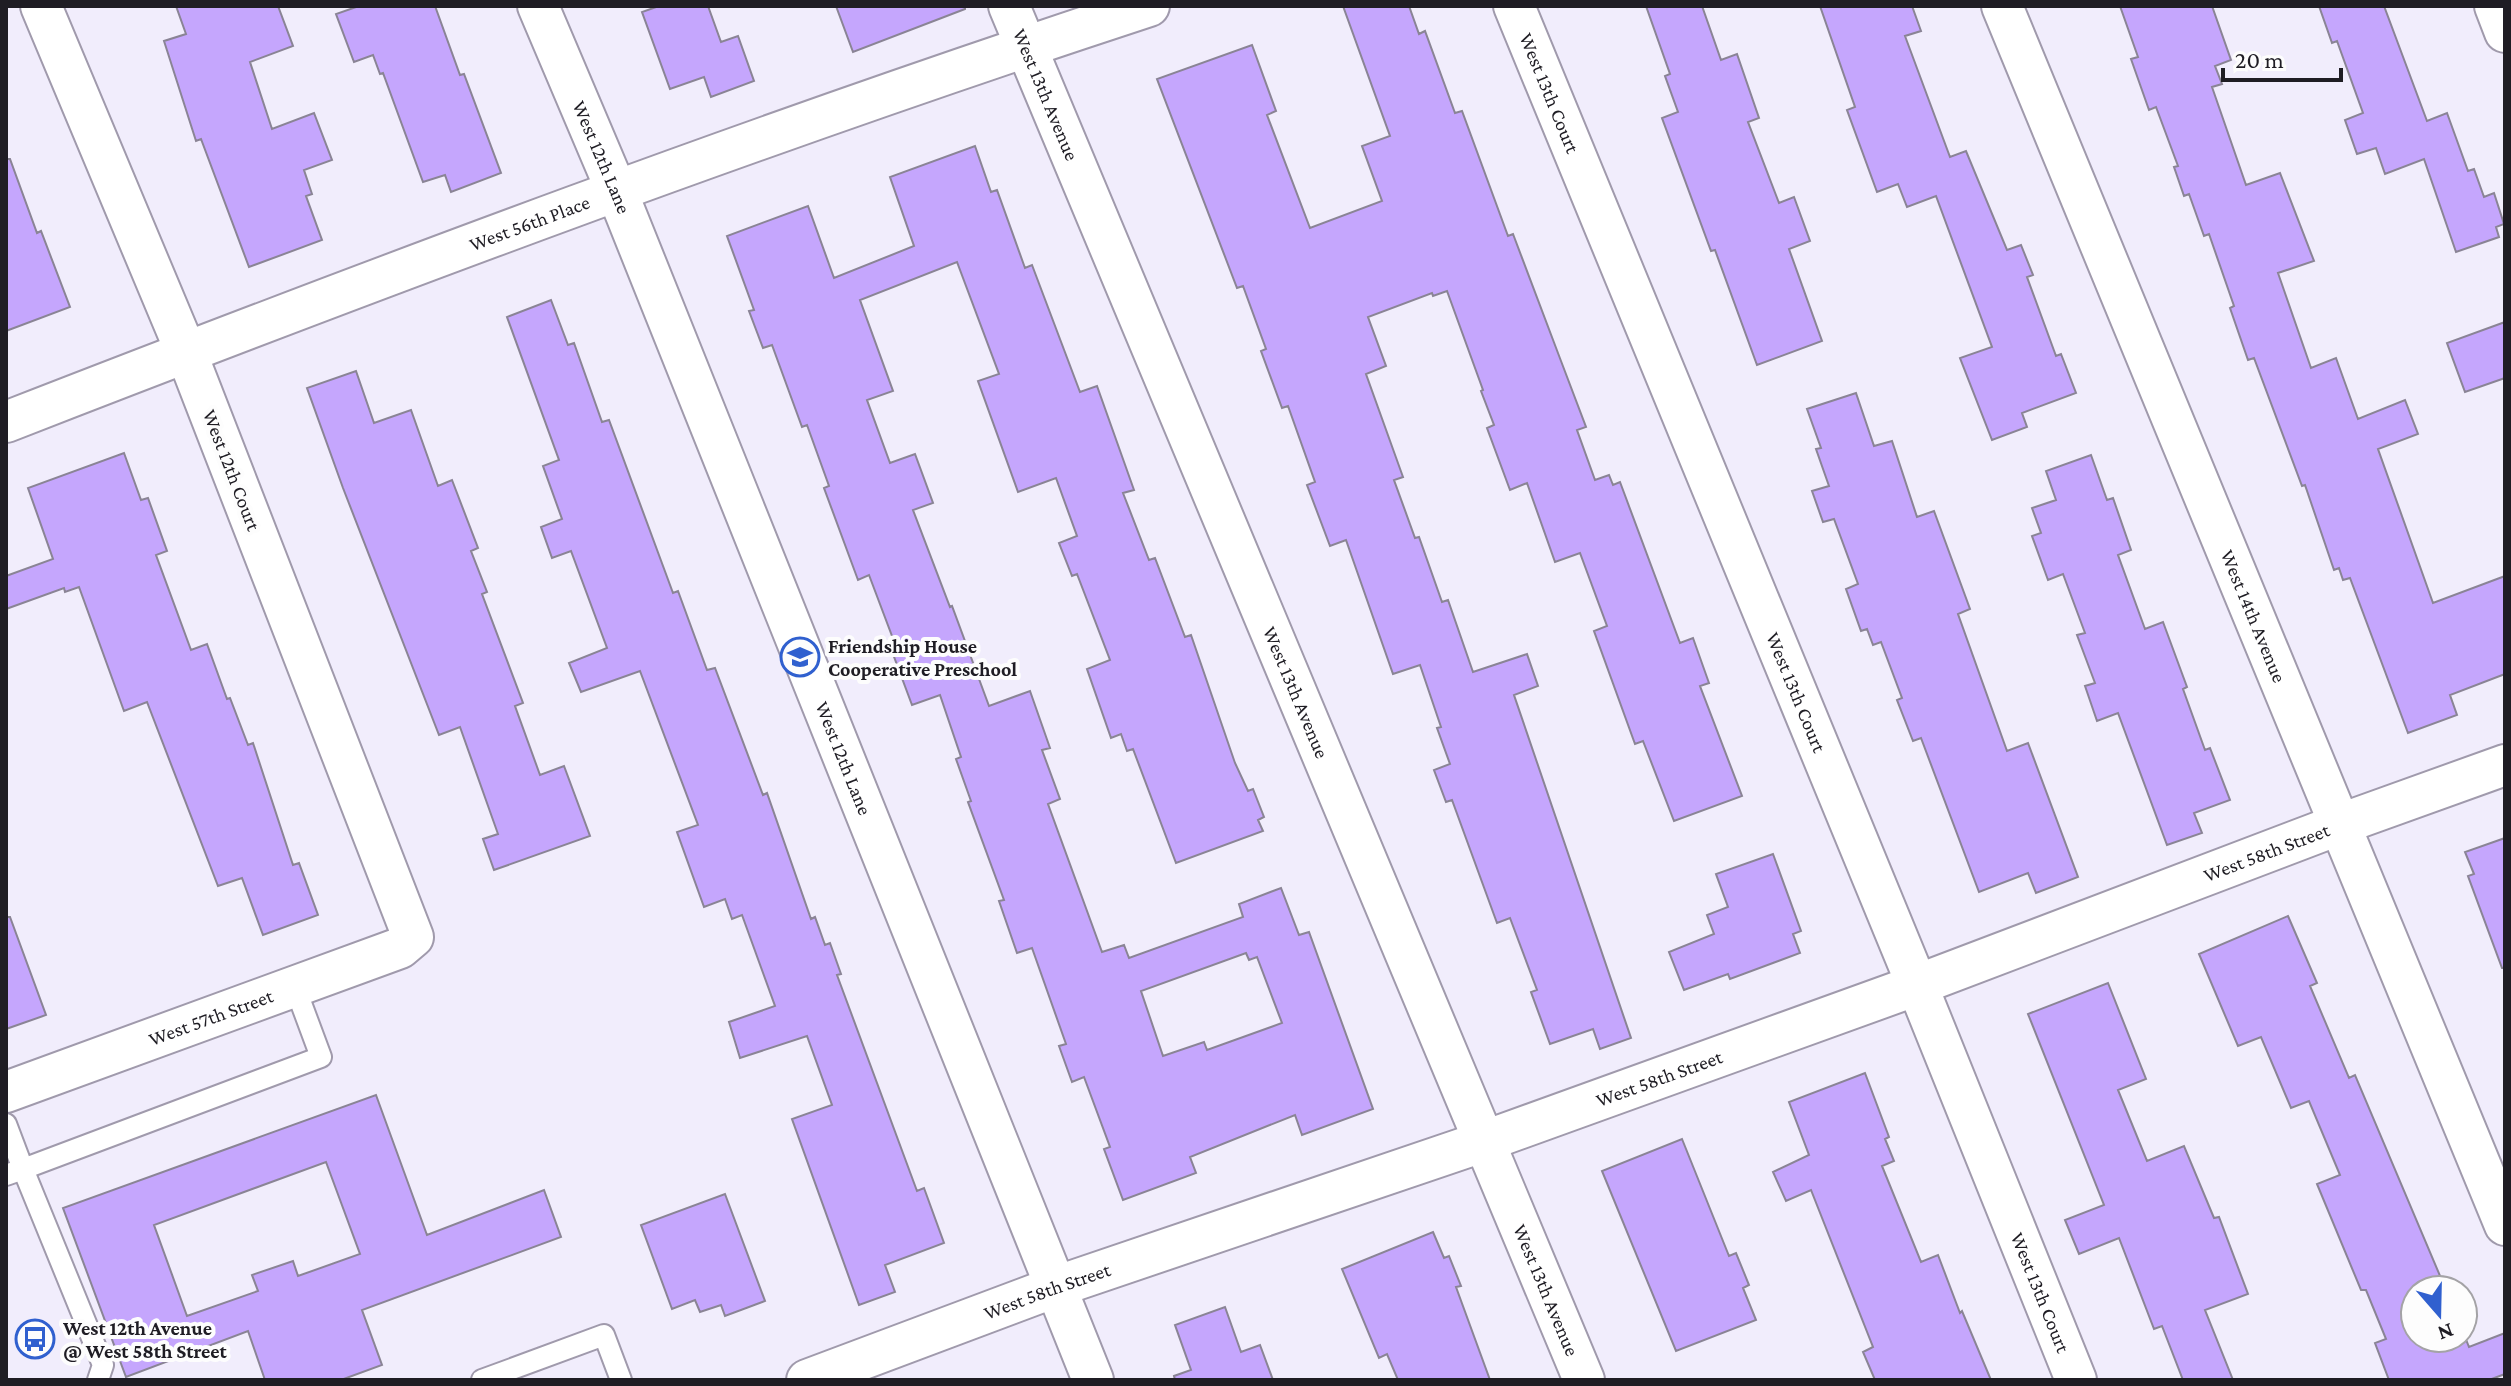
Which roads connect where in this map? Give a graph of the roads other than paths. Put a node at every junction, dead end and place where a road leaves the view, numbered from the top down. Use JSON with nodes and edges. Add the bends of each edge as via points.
{"nodes":[{"id":1,"x":41,"y":6,"type":"edge"},
{"id":2,"x":538,"y":6,"type":"edge"},
{"id":3,"x":1009,"y":6,"type":"edge"},
{"id":4,"x":1149,"y":6,"type":"edge"},
{"id":5,"x":1514,"y":6,"type":"edge"},
{"id":6,"x":2002,"y":6,"type":"edge"},
{"id":7,"x":2495,"y":6,"type":"edge"},
{"id":8,"x":2505,"y":32,"type":"edge"},
{"id":9,"x":1025,"y":47,"type":"junction"},
{"id":10,"x":617,"y":192,"type":"junction"},
{"id":11,"x":186,"y":352,"type":"junction"},
{"id":12,"x":6,"y":422,"type":"edge"},
{"id":13,"x":2505,"y":765,"type":"edge"},
{"id":14,"x":2338,"y":825,"type":"junction"},
{"id":15,"x":413,"y":937,"type":"joint"},
{"id":16,"x":1917,"y":985,"type":"junction"},
{"id":17,"x":295,"y":987,"type":"junction"},
{"id":18,"x":6,"y":1092,"type":"edge"},
{"id":19,"x":6,"y":1124,"type":"edge"},
{"id":20,"x":1485,"y":1141,"type":"junction"},
{"id":21,"x":14,"y":1172,"type":"edge"},
{"id":22,"x":2505,"y":1225,"type":"edge"},
{"id":23,"x":1055,"y":1287,"type":"junction"},
{"id":24,"x":98,"y":1380,"type":"edge"},
{"id":25,"x":482,"y":1380,"type":"edge"},
{"id":26,"x":621,"y":1380,"type":"edge"},
{"id":27,"x":807,"y":1380,"type":"edge"},
{"id":28,"x":1093,"y":1380,"type":"edge"},
{"id":29,"x":1584,"y":1380,"type":"edge"},
{"id":30,"x":2076,"y":1380,"type":"edge"}],
"edges":[{"from":1,"to":11,"type":"street","name":"West 12th Court"},
{"from":2,"to":10,"type":"street","name":"West 12th Lane"},
{"from":3,"to":9,"type":"street","name":"West 13th Avenue"},
{"from":4,"to":9,"type":"street","name":"West 56th Place"},
{"from":5,"to":16,"type":"street","name":"West 13th Court"},
{"from":6,"to":14,"type":"street","name":"West 14th Avenue"},
{"from":7,"to":8,"type":"street"},
{"from":9,"to":10,"type":"street","name":"West 56th Place"},
{"from":9,"to":20,"type":"street","name":"West 13th Avenue"},
{"from":10,"to":11,"type":"street","name":"West 56th Place"},
{"from":10,"to":23,"type":"street","name":"West 12th Lane"},
{"from":11,"to":12,"type":"street","name":"West 56th Place"},
{"from":11,"to":15,"type":"street","name":"West 12th Court"},
{"from":13,"to":14,"type":"street","name":"West 58th Street"},
{"from":14,"to":16,"type":"street","name":"West 58th Street"},
{"from":14,"to":22,"type":"street","name":"West 14th Avenue"},
{"from":15,"to":17,"type":"street","name":"West 57th Street","via":[[400,948]]},
{"from":16,"to":20,"type":"street","name":"West 58th Street"},
{"from":16,"to":30,"type":"street","name":"West 13th Court"},
{"from":17,"to":18,"type":"street","name":"West 57th Street"},
{"from":17,"to":21,"type":"lane","via":[[321,1057]]},
{"from":19,"to":21,"type":"lane"},
{"from":20,"to":23,"type":"street","name":"West 58th Street"},
{"from":20,"to":29,"type":"street","name":"West 13th Avenue"},
{"from":21,"to":24,"type":"lane","via":[[103,1365]]},
{"from":23,"to":27,"type":"street","name":"West 58th Street"},
{"from":23,"to":28,"type":"street","name":"West 12th Lane"},
{"from":25,"to":26,"type":"lane","via":[[604,1335]]}]}
